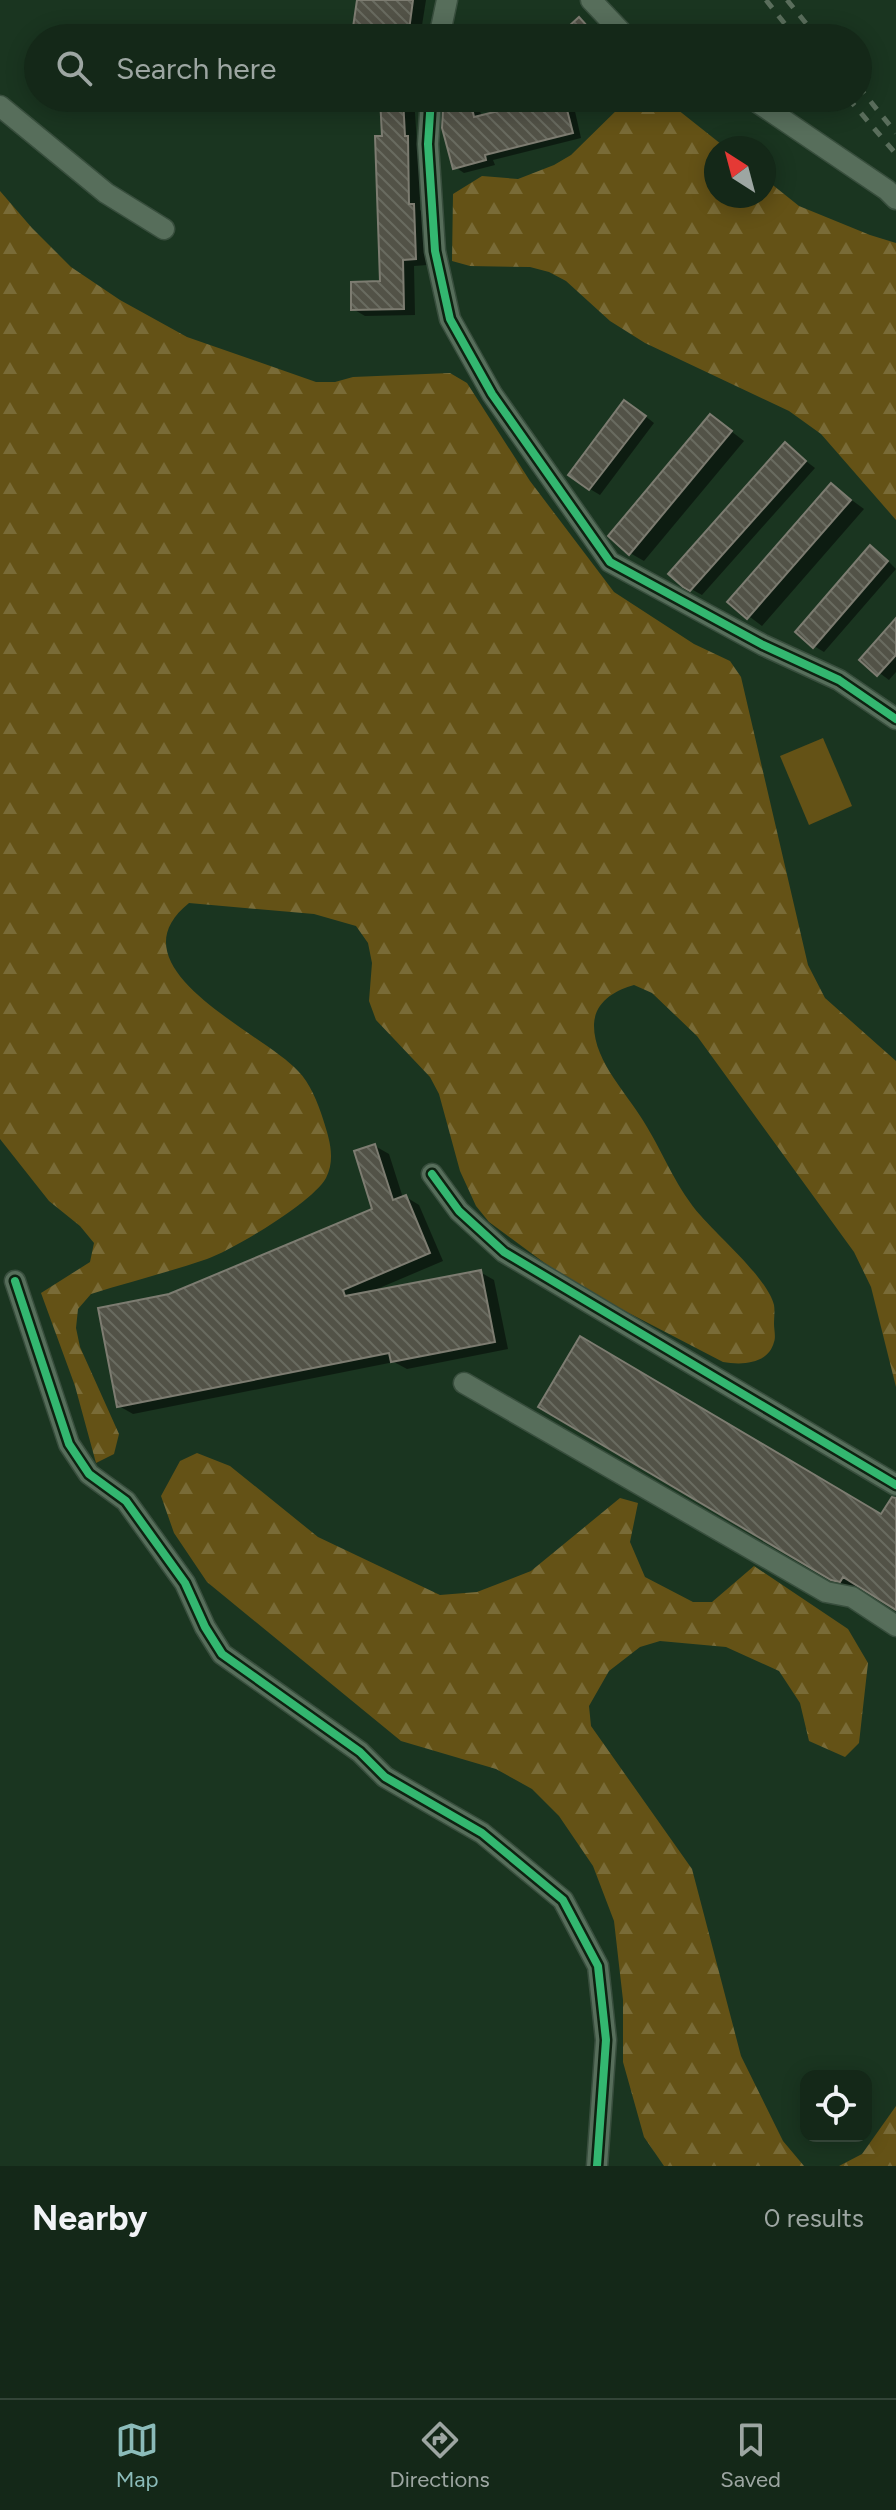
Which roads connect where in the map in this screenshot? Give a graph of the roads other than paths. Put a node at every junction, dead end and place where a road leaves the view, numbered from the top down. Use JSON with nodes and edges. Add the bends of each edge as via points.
{"nodes":[{"id":1,"x":447,"y":0,"type":"edge"},
{"id":2,"x":591,"y":0,"type":"edge"},
{"id":3,"x":442,"y":24,"type":"edge"},
{"id":4,"x":614,"y":24,"type":"edge"},
{"id":5,"x":0,"y":106,"type":"edge"},
{"id":6,"x":430,"y":112,"type":"edge"},
{"id":7,"x":772,"y":112,"type":"edge"},
{"id":8,"x":896,"y":199,"type":"edge"},
{"id":9,"x":164,"y":229,"type":"dead end"},
{"id":10,"x":896,"y":719,"type":"edge"},
{"id":11,"x":432,"y":1174,"type":"dead end"},
{"id":12,"x":15,"y":1281,"type":"dead end"},
{"id":13,"x":464,"y":1383,"type":"dead end"},
{"id":14,"x":896,"y":1485,"type":"edge"},
{"id":15,"x":896,"y":1626,"type":"edge"},
{"id":16,"x":597,"y":2166,"type":"edge"}],
"edges":[{"from":1,"to":3,"type":"street"},
{"from":2,"to":4,"type":"street"},
{"from":5,"to":9,"type":"street","via":[[106,193]]},
{"from":6,"to":10,"type":"street","via":[[435,251],[450,319],[492,394],[610,562],[839,680]]},
{"from":7,"to":8,"type":"street"},
{"from":11,"to":14,"type":"street","via":[[459,1211],[504,1252]]},
{"from":12,"to":16,"type":"street","via":[[69,1444],[89,1474],[126,1501],[185,1583],[222,1654],[360,1752],[385,1777],[482,1833],[563,1900],[598,1966],[606,2040]]},
{"from":13,"to":15,"type":"street","via":[[826,1592],[852,1597]]}]}
